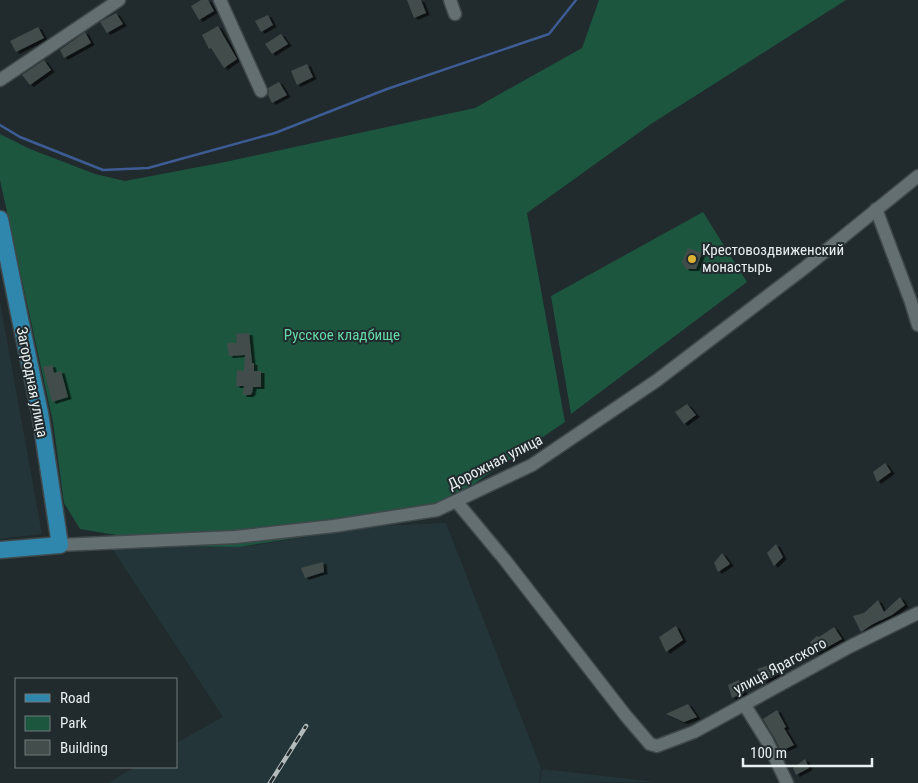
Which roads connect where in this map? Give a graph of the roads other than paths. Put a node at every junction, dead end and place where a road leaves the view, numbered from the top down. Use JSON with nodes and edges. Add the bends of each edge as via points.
{"nodes":[{"id":1,"x":119,"y":0,"type":"edge"},
{"id":2,"x":220,"y":0,"type":"edge"},
{"id":3,"x":450,"y":0,"type":"edge"},
{"id":4,"x":455,"y":14,"type":"dead end"},
{"id":5,"x":0,"y":80,"type":"edge"},
{"id":6,"x":261,"y":91,"type":"dead end"},
{"id":7,"x":918,"y":176,"type":"edge"},
{"id":8,"x":876,"y":210,"type":"junction"},
{"id":9,"x":0,"y":219,"type":"edge"},
{"id":10,"x":918,"y":325,"type":"edge"},
{"id":11,"x":456,"y":501,"type":"junction"},
{"id":12,"x":60,"y":546,"type":"junction"},
{"id":13,"x":0,"y":550,"type":"edge"},
{"id":14,"x":918,"y":613,"type":"edge"},
{"id":15,"x":744,"y":704,"type":"junction"},
{"id":16,"x":787,"y":783,"type":"edge"}],
"edges":[{"from":1,"to":5,"type":"street"},
{"from":2,"to":6,"type":"street"},
{"from":3,"to":4,"type":"street"},
{"from":7,"to":8,"type":"street","name":"Дорожная улица"},
{"from":8,"to":10,"type":"street"},
{"from":8,"to":11,"type":"street","name":"Дорожная улица","via":[[656,381],[532,465]]},
{"from":9,"to":12,"type":"main road","name":"Загородная улица","via":[[40,413]]},
{"from":11,"to":12,"type":"street","name":"Дорожная улица","via":[[438,510],[334,526],[235,537]]},
{"from":11,"to":15,"type":"street","name":"улица Ярагского","via":[[650,744],[657,746],[694,732]]},
{"from":12,"to":13,"type":"main road"},
{"from":14,"to":15,"type":"street","name":"улица Ярагского"},
{"from":15,"to":16,"type":"street","via":[[767,741]]}]}
